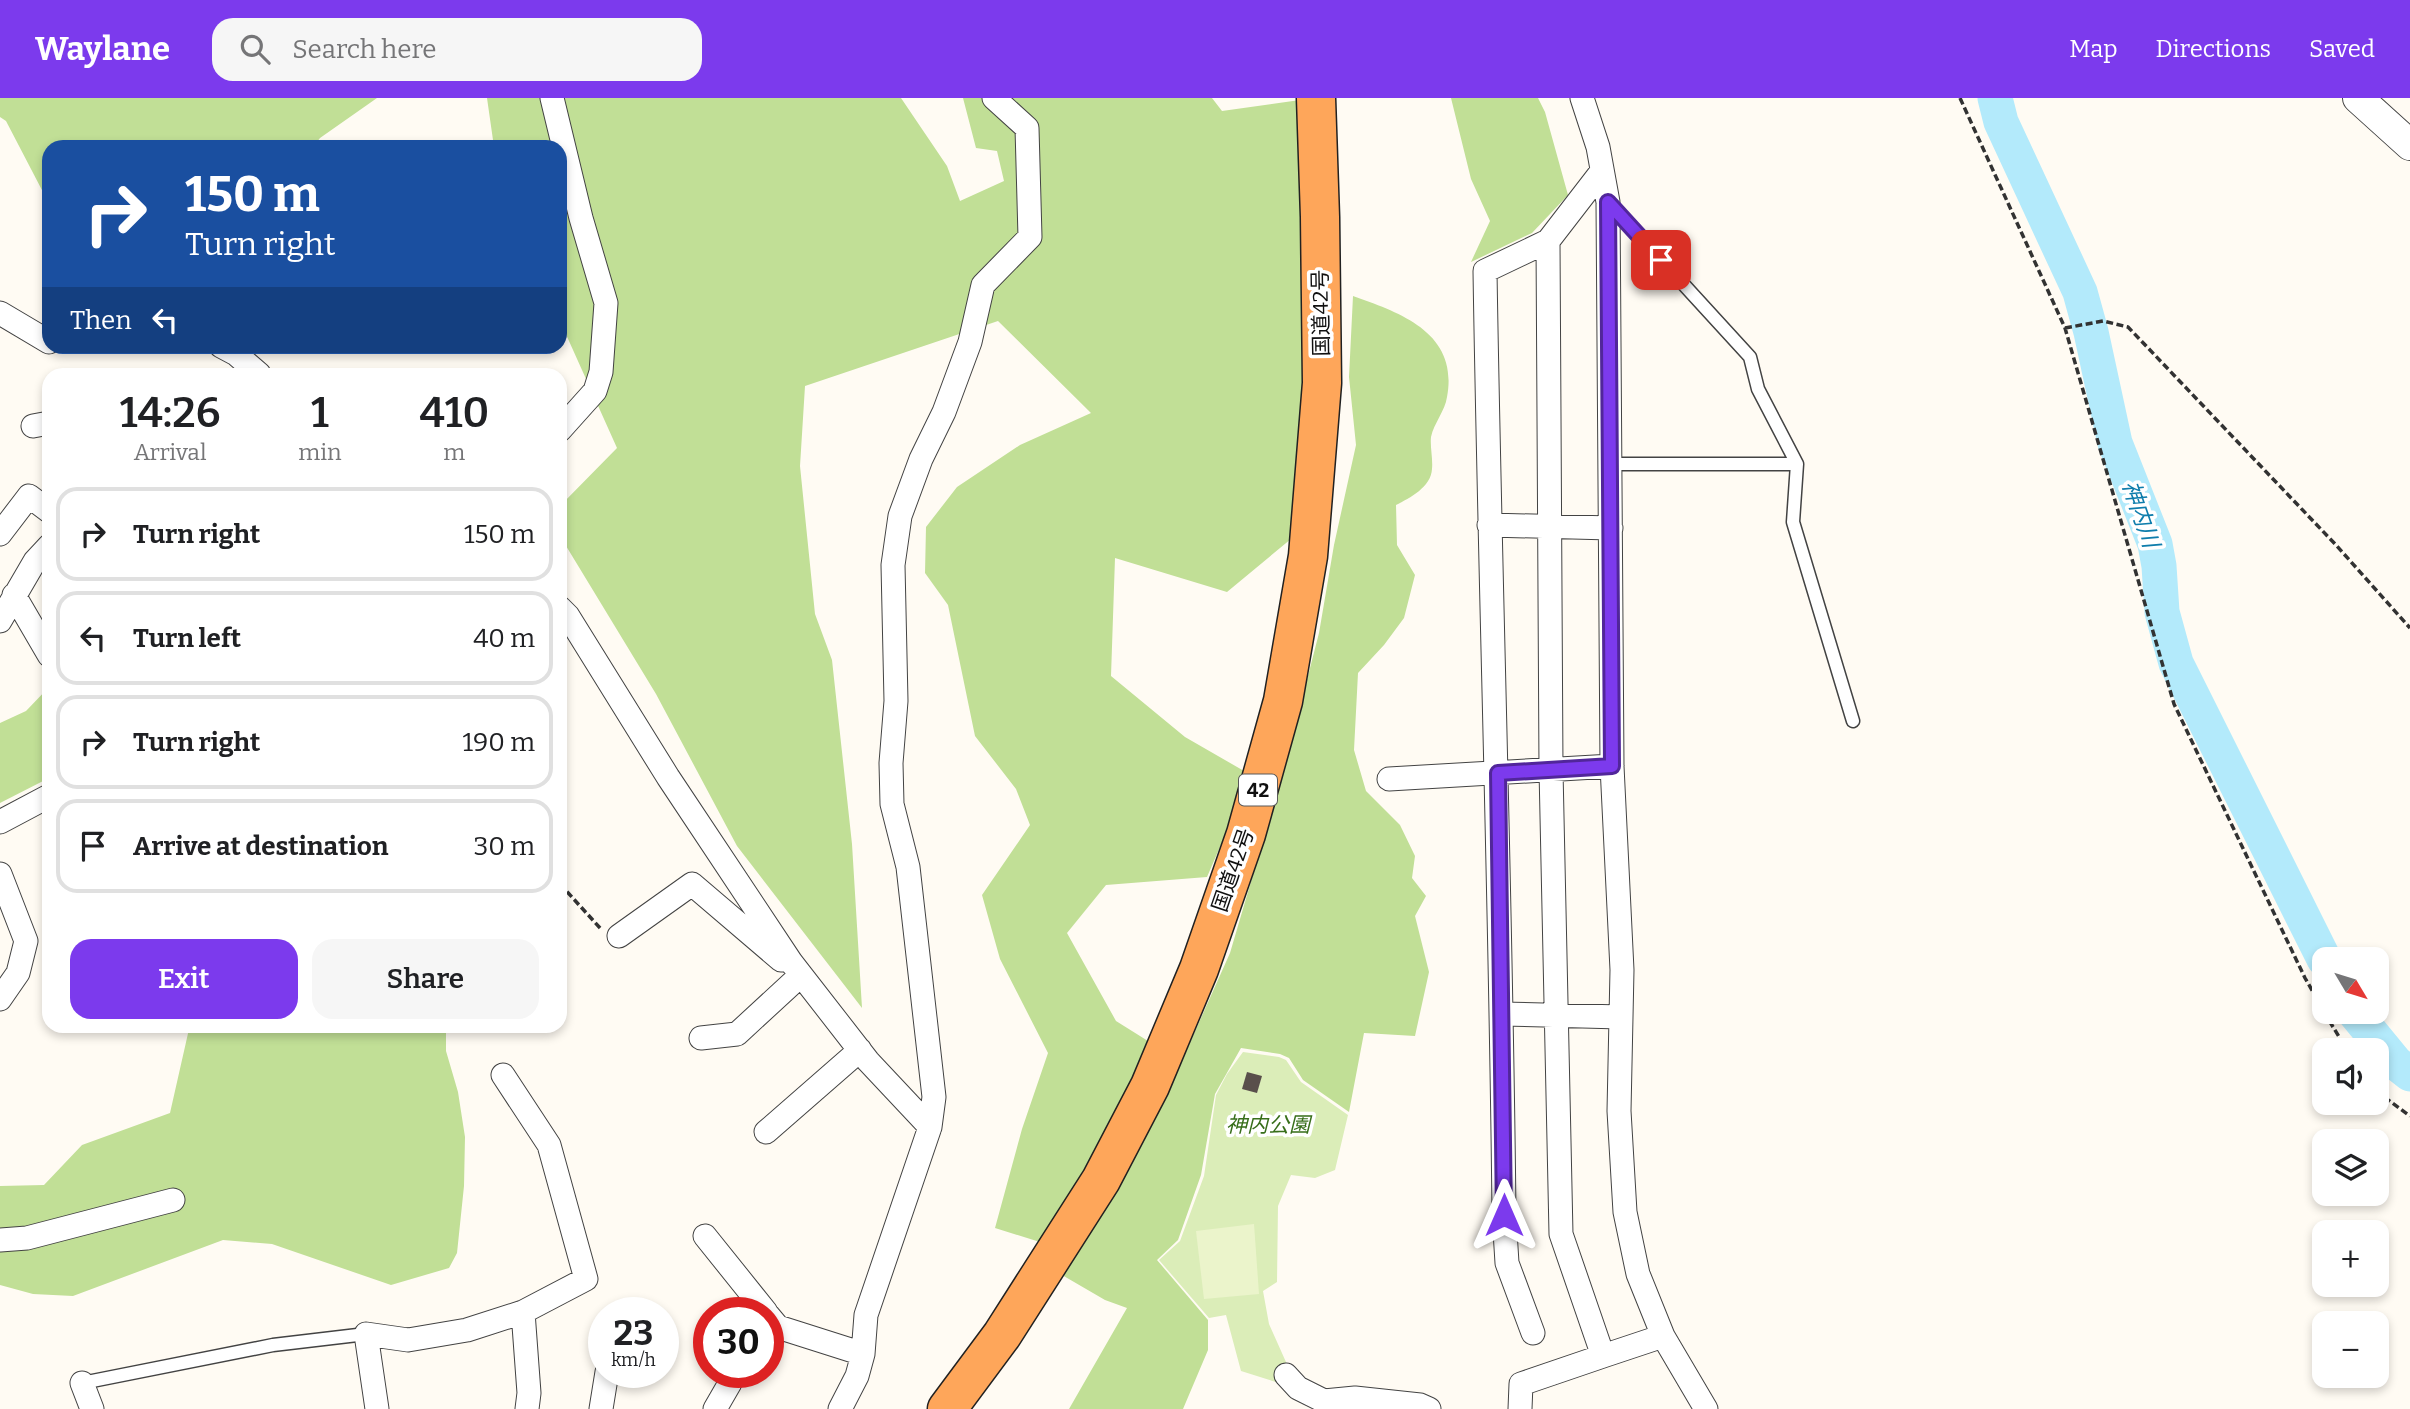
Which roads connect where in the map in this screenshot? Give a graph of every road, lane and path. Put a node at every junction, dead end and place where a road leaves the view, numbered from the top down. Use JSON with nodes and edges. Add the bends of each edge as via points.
{"nodes":[{"id":1,"x":552,"y":98,"type":"edge"},
{"id":2,"x":994,"y":98,"type":"edge"},
{"id":3,"x":1316,"y":98,"type":"edge"},
{"id":4,"x":1582,"y":98,"type":"edge"},
{"id":5,"x":1960,"y":98,"type":"edge"},
{"id":6,"x":2358,"y":98,"type":"edge"},
{"id":7,"x":562,"y":140,"type":"edge"},
{"id":8,"x":2410,"y":145,"type":"edge"},
{"id":9,"x":567,"y":160,"type":"edge"},
{"id":10,"x":1602,"y":171,"type":"junction"},
{"id":11,"x":1608,"y":202,"type":"junction"},
{"id":12,"x":1548,"y":241,"type":"junction"},
{"id":13,"x":0,"y":313,"type":"edge"},
{"id":14,"x":2066,"y":328,"type":"junction"},
{"id":15,"x":42,"y":338,"type":"edge"},
{"id":16,"x":236,"y":354,"type":"edge"},
{"id":17,"x":252,"y":368,"type":"edge"},
{"id":18,"x":567,"y":422,"type":"edge"},
{"id":19,"x":1610,"y":464,"type":"junction"},
{"id":20,"x":1797,"y":464,"type":"junction"},
{"id":21,"x":42,"y":506,"type":"edge"},
{"id":22,"x":1489,"y":525,"type":"junction"},
{"id":23,"x":1549,"y":527,"type":"junction"},
{"id":24,"x":1611,"y":528,"type":"junction"},
{"id":25,"x":0,"y":534,"type":"edge"},
{"id":26,"x":42,"y":554,"type":"edge"},
{"id":27,"x":14,"y":595,"type":"junction"},
{"id":28,"x":567,"y":615,"type":"edge"},
{"id":29,"x":0,"y":621,"type":"edge"},
{"id":30,"x":2410,"y":628,"type":"edge"},
{"id":31,"x":42,"y":643,"type":"edge"},
{"id":32,"x":1853,"y":721,"type":"dead end"},
{"id":33,"x":1612,"y":766,"type":"junction"},
{"id":34,"x":1551,"y":769,"type":"junction"},
{"id":35,"x":1498,"y":773,"type":"junction"},
{"id":36,"x":1389,"y":779,"type":"dead end"},
{"id":37,"x":42,"y":800,"type":"edge"},
{"id":38,"x":0,"y":822,"type":"edge"},
{"id":39,"x":0,"y":874,"type":"edge"},
{"id":40,"x":567,"y":891,"type":"edge"},
{"id":41,"x":613,"y":935,"type":"joint"},
{"id":42,"x":796,"y":969,"type":"junction"},
{"id":43,"x":2312,"y":990,"type":"edge"},
{"id":44,"x":0,"y":999,"type":"edge"},
{"id":45,"x":1502,"y":1014,"type":"junction"},
{"id":46,"x":1556,"y":1015,"type":"junction"},
{"id":47,"x":1621,"y":1017,"type":"junction"},
{"id":48,"x":701,"y":1038,"type":"dead end"},
{"id":49,"x":860,"y":1050,"type":"junction"},
{"id":50,"x":503,"y":1075,"type":"dead end"},
{"id":51,"x":2389,"y":1101,"type":"edge"},
{"id":52,"x":2410,"y":1116,"type":"edge"},
{"id":53,"x":930,"y":1128,"type":"junction"},
{"id":54,"x":766,"y":1132,"type":"dead end"},
{"id":55,"x":173,"y":1200,"type":"dead end"},
{"id":56,"x":705,"y":1236,"type":"dead end"},
{"id":57,"x":0,"y":1240,"type":"edge"},
{"id":58,"x":753,"y":1297,"type":"edge"},
{"id":59,"x":523,"y":1312,"type":"junction"},
{"id":60,"x":784,"y":1329,"type":"edge"},
{"id":61,"x":1533,"y":1333,"type":"dead end"},
{"id":62,"x":366,"y":1334,"type":"junction"},
{"id":63,"x":1663,"y":1336,"type":"junction"},
{"id":64,"x":863,"y":1354,"type":"junction"},
{"id":65,"x":1604,"y":1356,"type":"junction"},
{"id":66,"x":1286,"y":1375,"type":"dead end"},
{"id":67,"x":82,"y":1383,"type":"joint"},
{"id":68,"x":604,"y":1388,"type":"edge"},
{"id":69,"x":727,"y":1388,"type":"edge"},
{"id":70,"x":92,"y":1409,"type":"edge"},
{"id":71,"x":377,"y":1409,"type":"edge"},
{"id":72,"x":527,"y":1409,"type":"edge"},
{"id":73,"x":601,"y":1409,"type":"edge"},
{"id":74,"x":715,"y":1409,"type":"edge"},
{"id":75,"x":840,"y":1409,"type":"edge"},
{"id":76,"x":947,"y":1409,"type":"edge"},
{"id":77,"x":1429,"y":1409,"type":"edge"},
{"id":78,"x":1520,"y":1409,"type":"edge"},
{"id":79,"x":1706,"y":1409,"type":"edge"}],
"edges":[{"from":1,"to":7,"type":"street"},
{"from":2,"to":53,"type":"street","via":[[1027,128],[1030,237],[983,285],[970,342],[900,516],[893,565],[896,701],[892,804],[908,867],[919,952],[934,1097]]},
{"from":3,"to":76,"type":"highway","name":"国道42号","number":"42","via":[[1322,383],[1308,556],[1283,701],[1246,834],[1199,969],[1150,1086],[1101,1180],[1002,1335]]},
{"from":4,"to":10,"type":"street"},
{"from":5,"to":14,"type":"path"},
{"from":6,"to":8,"type":"street"},
{"from":9,"to":18,"type":"street","via":[[606,303],[601,372],[595,391]]},
{"from":10,"to":11,"type":"street"},
{"from":10,"to":12,"type":"street"},
{"from":11,"to":19,"type":"street"},
{"from":11,"to":20,"type":"lane","via":[[1749,357],[1758,389]]},
{"from":12,"to":22,"type":"street","via":[[1485,271]]},
{"from":12,"to":23,"type":"street"},
{"from":13,"to":15,"type":"street"},
{"from":14,"to":30,"type":"path","via":[[2103,321],[2129,327]]},
{"from":14,"to":43,"type":"path","via":[[2174,704]]},
{"from":16,"to":17,"type":"street"},
{"from":19,"to":20,"type":"lane"},
{"from":19,"to":24,"type":"street"},
{"from":20,"to":32,"type":"lane","via":[[1793,522]]},
{"from":21,"to":25,"type":"street","via":[[29,496]]},
{"from":22,"to":23,"type":"street"},
{"from":22,"to":35,"type":"street"},
{"from":23,"to":24,"type":"street"},
{"from":23,"to":34,"type":"street"},
{"from":24,"to":33,"type":"street"},
{"from":26,"to":27,"type":"street"},
{"from":27,"to":29,"type":"street"},
{"from":27,"to":31,"type":"street"},
{"from":28,"to":42,"type":"street"},
{"from":33,"to":34,"type":"street"},
{"from":33,"to":47,"type":"street"},
{"from":34,"to":35,"type":"street"},
{"from":34,"to":46,"type":"street"},
{"from":35,"to":36,"type":"street"},
{"from":35,"to":45,"type":"street"},
{"from":37,"to":38,"type":"street"},
{"from":39,"to":44,"type":"street","via":[[26,941],[18,972]]},
{"from":40,"to":41,"type":"path"},
{"from":41,"to":42,"type":"street","via":[[692,884],[779,960]]},
{"from":42,"to":48,"type":"street","via":[[737,1034]]},
{"from":42,"to":49,"type":"street"},
{"from":45,"to":46,"type":"street"},
{"from":45,"to":61,"type":"street","via":[[1507,1263]]},
{"from":46,"to":47,"type":"street"},
{"from":46,"to":65,"type":"street","via":[[1561,1234]]},
{"from":47,"to":63,"type":"street","via":[[1619,1111],[1625,1212],[1638,1274]]},
{"from":49,"to":53,"type":"street"},
{"from":49,"to":54,"type":"street"},
{"from":50,"to":59,"type":"street","via":[[549,1144],[586,1279]]},
{"from":51,"to":52,"type":"path"},
{"from":53,"to":64,"type":"street","via":[[866,1315]]},
{"from":55,"to":57,"type":"street","via":[[27,1238]]},
{"from":56,"to":58,"type":"street"},
{"from":59,"to":62,"type":"street","via":[[408,1340]]},
{"from":59,"to":72,"type":"street"},
{"from":60,"to":64,"type":"street"},
{"from":62,"to":67,"type":"lane","via":[[273,1345]]},
{"from":62,"to":71,"type":"street"},
{"from":63,"to":65,"type":"street"},
{"from":63,"to":79,"type":"street"},
{"from":64,"to":75,"type":"street"},
{"from":65,"to":78,"type":"street","via":[[1521,1384]]},
{"from":66,"to":77,"type":"street","via":[[1298,1388],[1324,1401],[1355,1398]]},
{"from":67,"to":70,"type":"street"},
{"from":68,"to":73,"type":"street"},
{"from":69,"to":74,"type":"street"}]}
